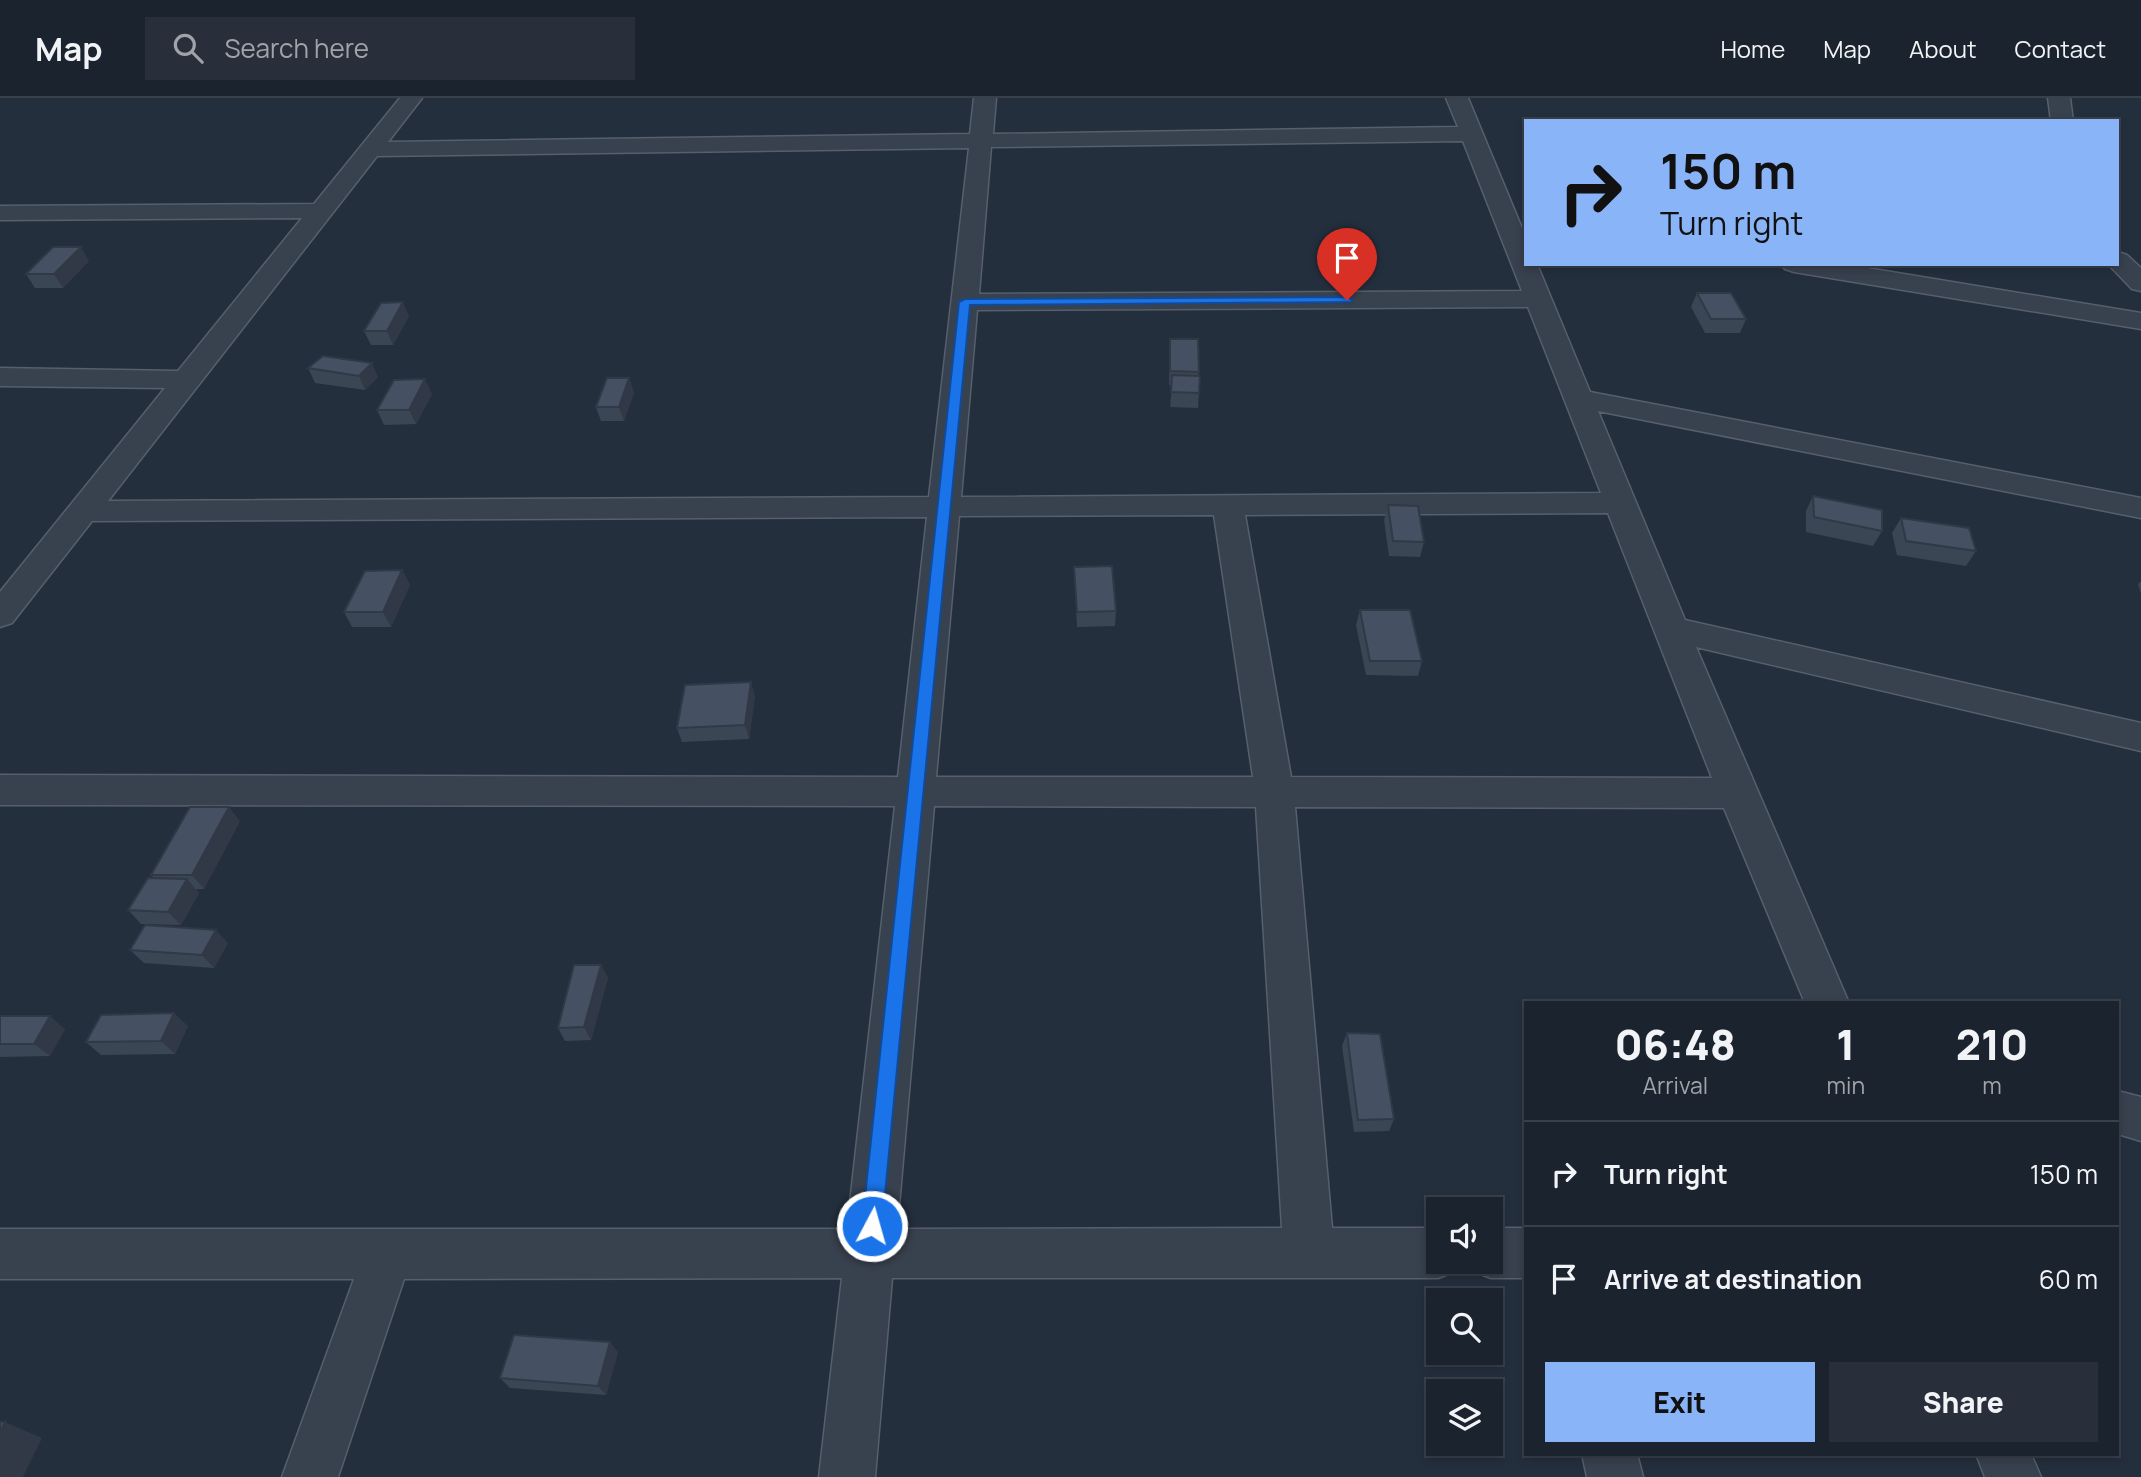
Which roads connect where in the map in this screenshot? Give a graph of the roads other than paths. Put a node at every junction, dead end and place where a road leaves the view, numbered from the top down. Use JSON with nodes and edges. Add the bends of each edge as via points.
{"nodes":[{"id":1,"x":411,"y":98,"type":"edge"},
{"id":2,"x":985,"y":98,"type":"edge"},
{"id":3,"x":1457,"y":98,"type":"edge"},
{"id":4,"x":2059,"y":98,"type":"edge"},
{"id":5,"x":2062,"y":119,"type":"edge"},
{"id":6,"x":1471,"y":134,"type":"junction"},
{"id":7,"x":981,"y":142,"type":"junction"},
{"id":8,"x":371,"y":149,"type":"junction"},
{"id":9,"x":322,"y":211,"type":"junction"},
{"id":10,"x":0,"y":213,"type":"edge"},
{"id":11,"x":1515,"y":219,"type":"edge"},
{"id":12,"x":1524,"y":250,"type":"edge"},
{"id":13,"x":2119,"y":261,"type":"edge"},
{"id":14,"x":1529,"y":266,"type":"edge"},
{"id":15,"x":1806,"y":266,"type":"edge"},
{"id":16,"x":2141,"y":283,"type":"edge"},
{"id":17,"x":1538,"y":299,"type":"junction"},
{"id":18,"x":965,"y":302,"type":"junction"},
{"id":19,"x":2141,"y":321,"type":"edge"},
{"id":20,"x":0,"y":377,"type":"edge"},
{"id":21,"x":187,"y":380,"type":"junction"},
{"id":22,"x":1578,"y":398,"type":"junction"},
{"id":23,"x":1620,"y":503,"type":"junction"},
{"id":24,"x":1228,"y":505,"type":"junction"},
{"id":25,"x":944,"y":507,"type":"junction"},
{"id":26,"x":2141,"y":508,"type":"edge"},
{"id":27,"x":83,"y":511,"type":"junction"},
{"id":28,"x":0,"y":615,"type":"edge"},
{"id":29,"x":1671,"y":629,"type":"junction"},
{"id":30,"x":2141,"y":737,"type":"edge"},
{"id":31,"x":0,"y":790,"type":"edge"},
{"id":32,"x":916,"y":792,"type":"junction"},
{"id":33,"x":1274,"y":792,"type":"junction"},
{"id":34,"x":1737,"y":793,"type":"junction"},
{"id":35,"x":1826,"y":1001,"type":"edge"},
{"id":36,"x":2119,"y":1113,"type":"edge"},
{"id":37,"x":2141,"y":1119,"type":"edge"},
{"id":38,"x":388,"y":1253,"type":"junction"},
{"id":39,"x":869,"y":1253,"type":"junction"},
{"id":40,"x":1426,"y":1253,"type":"edge"},
{"id":41,"x":1503,"y":1253,"type":"edge"},
{"id":42,"x":1524,"y":1253,"type":"edge"},
{"id":43,"x":0,"y":1254,"type":"edge"},
{"id":44,"x":1310,"y":1254,"type":"junction"},
{"id":45,"x":1610,"y":1456,"type":"edge"},
{"id":46,"x":2004,"y":1456,"type":"edge"},
{"id":47,"x":310,"y":1477,"type":"edge"},
{"id":48,"x":847,"y":1477,"type":"edge"},
{"id":49,"x":1615,"y":1477,"type":"edge"},
{"id":50,"x":2012,"y":1477,"type":"edge"}],
"edges":[{"from":1,"to":8,"type":"street"},
{"from":2,"to":7,"type":"street"},
{"from":3,"to":6,"type":"street"},
{"from":4,"to":5,"type":"street"},
{"from":6,"to":7,"type":"street"},
{"from":6,"to":11,"type":"street"},
{"from":7,"to":8,"type":"street"},
{"from":7,"to":18,"type":"street"},
{"from":8,"to":9,"type":"street"},
{"from":9,"to":10,"type":"street"},
{"from":9,"to":21,"type":"street"},
{"from":11,"to":12,"type":"street"},
{"from":13,"to":16,"type":"street"},
{"from":14,"to":17,"type":"street"},
{"from":15,"to":19,"type":"street"},
{"from":17,"to":18,"type":"street"},
{"from":17,"to":22,"type":"street"},
{"from":18,"to":25,"type":"street"},
{"from":20,"to":21,"type":"street"},
{"from":21,"to":27,"type":"street"},
{"from":22,"to":23,"type":"street"},
{"from":22,"to":26,"type":"street"},
{"from":23,"to":24,"type":"street"},
{"from":23,"to":29,"type":"street"},
{"from":24,"to":25,"type":"street"},
{"from":24,"to":33,"type":"street"},
{"from":25,"to":27,"type":"street"},
{"from":25,"to":32,"type":"street"},
{"from":27,"to":28,"type":"street"},
{"from":29,"to":30,"type":"street"},
{"from":29,"to":34,"type":"street"},
{"from":31,"to":32,"type":"street"},
{"from":32,"to":33,"type":"street"},
{"from":32,"to":39,"type":"street"},
{"from":33,"to":34,"type":"street"},
{"from":33,"to":44,"type":"street"},
{"from":34,"to":35,"type":"street"},
{"from":36,"to":37,"type":"street"},
{"from":38,"to":39,"type":"street"},
{"from":38,"to":43,"type":"street"},
{"from":38,"to":47,"type":"street"},
{"from":39,"to":44,"type":"street"},
{"from":39,"to":48,"type":"street"},
{"from":40,"to":44,"type":"street"},
{"from":41,"to":42,"type":"street"},
{"from":45,"to":49,"type":"street"},
{"from":46,"to":50,"type":"street"}]}
